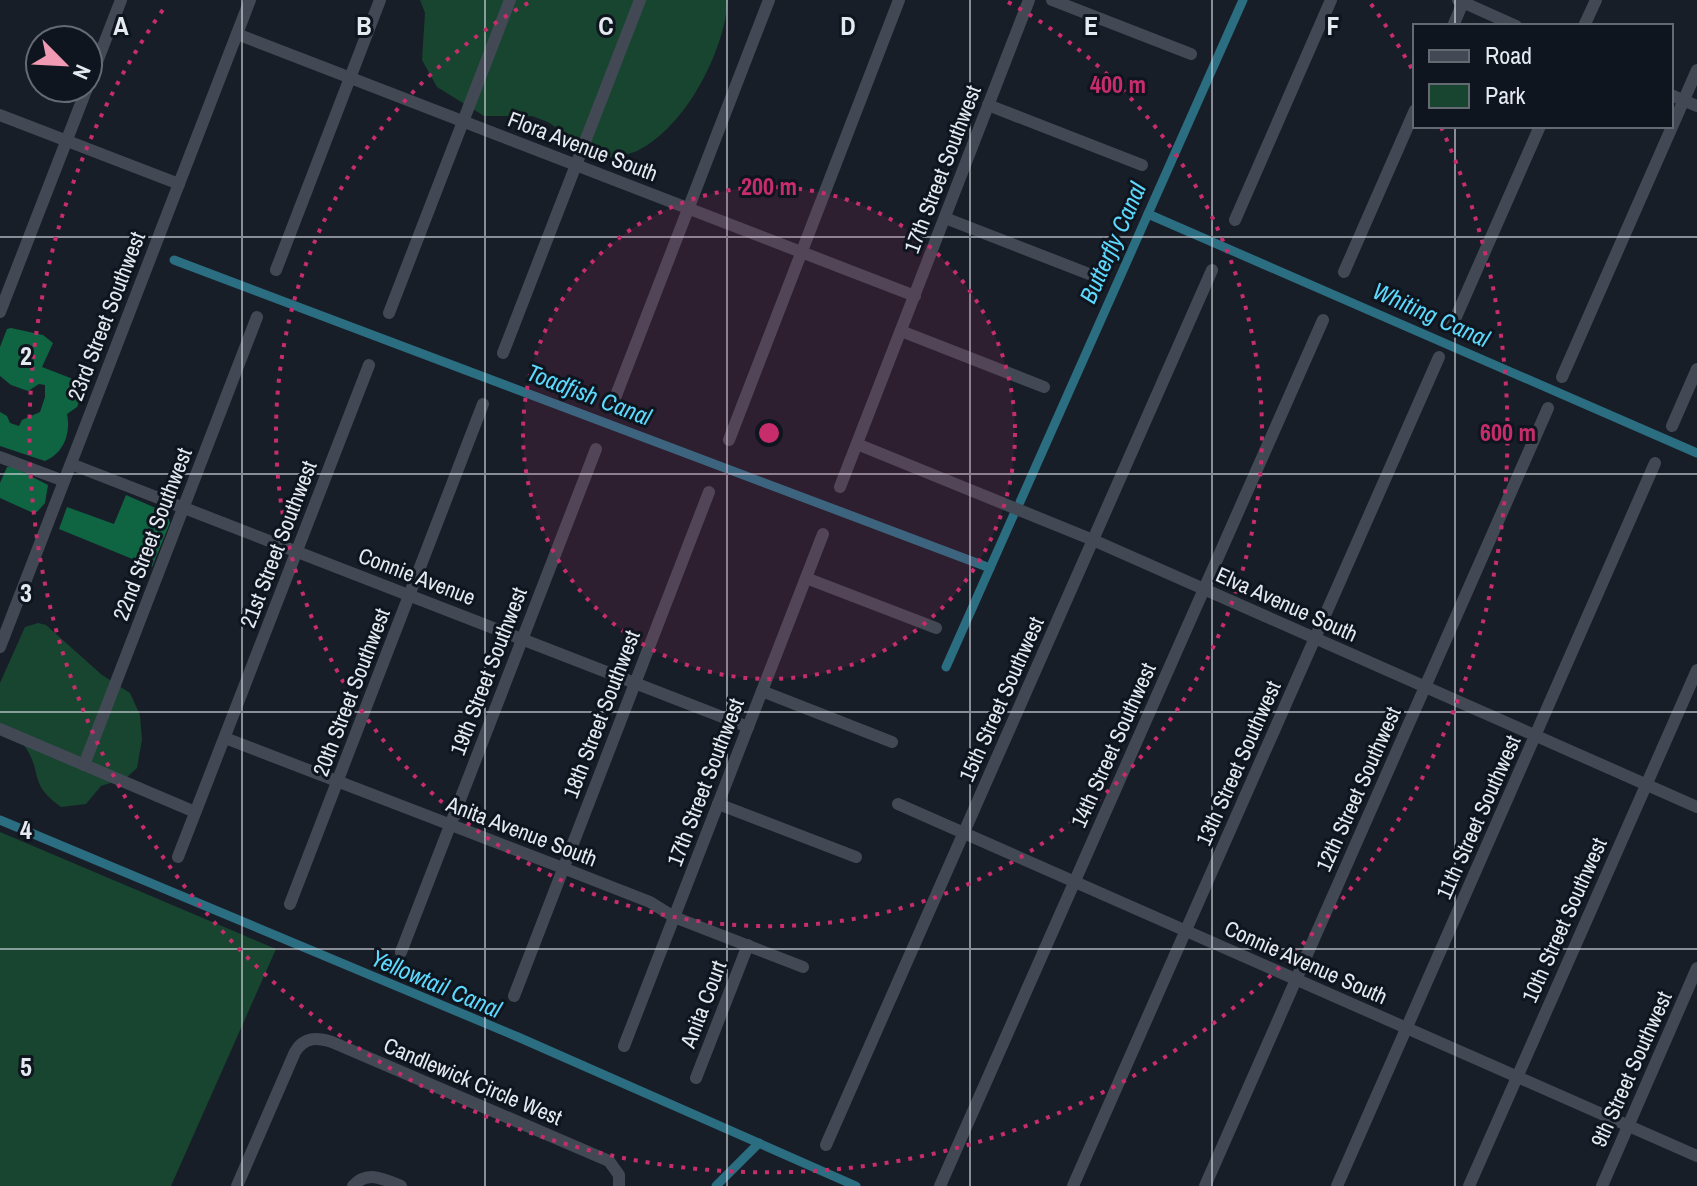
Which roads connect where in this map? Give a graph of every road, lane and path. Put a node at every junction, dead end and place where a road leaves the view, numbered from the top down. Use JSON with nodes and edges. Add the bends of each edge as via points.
{"nodes":[{"id":1,"x":121,"y":0,"type":"edge"},
{"id":2,"x":250,"y":0,"type":"edge"},
{"id":3,"x":380,"y":0,"type":"edge"},
{"id":4,"x":510,"y":0,"type":"edge"},
{"id":5,"x":640,"y":0,"type":"edge"},
{"id":6,"x":769,"y":0,"type":"edge"},
{"id":7,"x":899,"y":0,"type":"edge"},
{"id":8,"x":1029,"y":0,"type":"edge"},
{"id":9,"x":1052,"y":0,"type":"edge"},
{"id":10,"x":1331,"y":0,"type":"edge"},
{"id":11,"x":1596,"y":0,"type":"edge"},
{"id":12,"x":1462,"y":1,"type":"edge"},
{"id":13,"x":1454,"y":24,"type":"edge"},
{"id":14,"x":1512,"y":24,"type":"edge"},
{"id":15,"x":1585,"y":24,"type":"edge"},
{"id":16,"x":237,"y":34,"type":"junction"},
{"id":17,"x":104,"y":43,"type":"edge"},
{"id":18,"x":1191,"y":54,"type":"dead end"},
{"id":19,"x":1697,"y":70,"type":"edge"},
{"id":20,"x":350,"y":77,"type":"junction"},
{"id":21,"x":1673,"y":96,"type":"edge"},
{"id":22,"x":1684,"y":100,"type":"junction"},
{"id":23,"x":80,"y":104,"type":"edge"},
{"id":24,"x":988,"y":105,"type":"junction"},
{"id":25,"x":1697,"y":106,"type":"edge"},
{"id":26,"x":0,"y":115,"type":"edge"},
{"id":27,"x":1413,"y":115,"type":"edge"},
{"id":28,"x":463,"y":121,"type":"junction"},
{"id":29,"x":1673,"y":125,"type":"edge"},
{"id":30,"x":1539,"y":128,"type":"edge"},
{"id":31,"x":1672,"y":128,"type":"edge"},
{"id":32,"x":66,"y":140,"type":"junction"},
{"id":33,"x":575,"y":165,"type":"junction"},
{"id":34,"x":1142,"y":165,"type":"dead end"},
{"id":35,"x":179,"y":184,"type":"junction"},
{"id":36,"x":688,"y":209,"type":"junction"},
{"id":37,"x":945,"y":218,"type":"junction"},
{"id":38,"x":1235,"y":220,"type":"dead end"},
{"id":39,"x":801,"y":252,"type":"junction"},
{"id":40,"x":276,"y":270,"type":"dead end"},
{"id":41,"x":1212,"y":270,"type":"dead end"},
{"id":42,"x":1344,"y":272,"type":"dead end"},
{"id":43,"x":1089,"y":274,"type":"dead end"},
{"id":44,"x":915,"y":296,"type":"junction"},
{"id":45,"x":0,"y":312,"type":"edge"},
{"id":46,"x":389,"y":313,"type":"dead end"},
{"id":47,"x":257,"y":317,"type":"dead end"},
{"id":48,"x":1323,"y":320,"type":"dead end"},
{"id":49,"x":1452,"y":326,"type":"dead end"},
{"id":50,"x":901,"y":331,"type":"junction"},
{"id":51,"x":503,"y":353,"type":"dead end"},
{"id":52,"x":1439,"y":357,"type":"dead end"},
{"id":53,"x":369,"y":365,"type":"dead end"},
{"id":54,"x":1697,"y":369,"type":"edge"},
{"id":55,"x":1562,"y":377,"type":"dead end"},
{"id":56,"x":1044,"y":387,"type":"dead end"},
{"id":57,"x":615,"y":398,"type":"dead end"},
{"id":58,"x":483,"y":404,"type":"dead end"},
{"id":59,"x":1548,"y":408,"type":"dead end"},
{"id":60,"x":1672,"y":426,"type":"dead end"},
{"id":61,"x":729,"y":440,"type":"dead end"},
{"id":62,"x":857,"y":444,"type":"junction"},
{"id":63,"x":596,"y":449,"type":"dead end"},
{"id":64,"x":0,"y":457,"type":"edge"},
{"id":65,"x":1655,"y":463,"type":"dead end"},
{"id":66,"x":71,"y":464,"type":"junction"},
{"id":67,"x":64,"y":481,"type":"junction"},
{"id":68,"x":840,"y":487,"type":"dead end"},
{"id":69,"x":709,"y":492,"type":"dead end"},
{"id":70,"x":184,"y":507,"type":"junction"},
{"id":71,"x":823,"y":534,"type":"dead end"},
{"id":72,"x":1093,"y":540,"type":"junction"},
{"id":73,"x":296,"y":551,"type":"junction"},
{"id":74,"x":806,"y":578,"type":"junction"},
{"id":75,"x":1204,"y":589,"type":"junction"},
{"id":76,"x":410,"y":595,"type":"junction"},
{"id":77,"x":936,"y":628,"type":"dead end"},
{"id":78,"x":1315,"y":638,"type":"junction"},
{"id":79,"x":521,"y":639,"type":"junction"},
{"id":80,"x":0,"y":647,"type":"edge"},
{"id":81,"x":1697,"y":670,"type":"edge"},
{"id":82,"x":635,"y":683,"type":"junction"},
{"id":83,"x":1426,"y":687,"type":"junction"},
{"id":84,"x":762,"y":691,"type":"junction"},
{"id":85,"x":748,"y":727,"type":"junction"},
{"id":86,"x":0,"y":729,"type":"edge"},
{"id":87,"x":1536,"y":736,"type":"junction"},
{"id":88,"x":225,"y":738,"type":"junction"},
{"id":89,"x":892,"y":742,"type":"dead end"},
{"id":90,"x":84,"y":765,"type":"junction"},
{"id":91,"x":338,"y":781,"type":"junction"},
{"id":92,"x":1647,"y":785,"type":"junction"},
{"id":93,"x":718,"y":804,"type":"junction"},
{"id":94,"x":898,"y":804,"type":"dead end"},
{"id":95,"x":1697,"y":807,"type":"edge"},
{"id":96,"x":195,"y":812,"type":"junction"},
{"id":97,"x":450,"y":825,"type":"junction"},
{"id":98,"x":965,"y":833,"type":"junction"},
{"id":99,"x":178,"y":857,"type":"dead end"},
{"id":100,"x":856,"y":857,"type":"dead end"},
{"id":101,"x":563,"y":868,"type":"junction"},
{"id":102,"x":1074,"y":882,"type":"junction"},
{"id":103,"x":290,"y":904,"type":"dead end"},
{"id":104,"x":674,"y":917,"type":"junction"},
{"id":105,"x":1185,"y":931,"type":"junction"},
{"id":106,"x":748,"y":945,"type":"junction"},
{"id":107,"x":401,"y":952,"type":"dead end"},
{"id":108,"x":803,"y":967,"type":"dead end"},
{"id":109,"x":1697,"y":968,"type":"edge"},
{"id":110,"x":1296,"y":979,"type":"junction"},
{"id":111,"x":514,"y":996,"type":"dead end"},
{"id":112,"x":1407,"y":1028,"type":"junction"},
{"id":113,"x":624,"y":1046,"type":"dead end"},
{"id":114,"x":1517,"y":1076,"type":"junction"},
{"id":115,"x":696,"y":1078,"type":"dead end"},
{"id":116,"x":1629,"y":1126,"type":"junction"},
{"id":117,"x":826,"y":1145,"type":"dead end"},
{"id":118,"x":1697,"y":1156,"type":"edge"},
{"id":119,"x":358,"y":1182,"type":"edge"},
{"id":120,"x":237,"y":1186,"type":"edge"},
{"id":121,"x":401,"y":1186,"type":"edge"},
{"id":122,"x":619,"y":1186,"type":"edge"},
{"id":123,"x":940,"y":1186,"type":"edge"},
{"id":124,"x":1073,"y":1186,"type":"edge"},
{"id":125,"x":1205,"y":1186,"type":"edge"},
{"id":126,"x":1337,"y":1186,"type":"edge"},
{"id":127,"x":1469,"y":1186,"type":"edge"},
{"id":128,"x":1602,"y":1186,"type":"edge"}],
"edges":[{"from":1,"to":17,"type":"street"},
{"from":2,"to":16,"type":"street","name":"23rd Street Southwest"},
{"from":3,"to":20,"type":"street"},
{"from":4,"to":28,"type":"street"},
{"from":5,"to":33,"type":"street"},
{"from":6,"to":36,"type":"street"},
{"from":7,"to":39,"type":"street"},
{"from":8,"to":24,"type":"street","name":"17th Street Southwest"},
{"from":9,"to":18,"type":"street"},
{"from":10,"to":38,"type":"street"},
{"from":11,"to":15,"type":"street"},
{"from":12,"to":13,"type":"street"},
{"from":12,"to":14,"type":"street"},
{"from":16,"to":20,"type":"street","name":"Flora Avenue South"},
{"from":16,"to":35,"type":"street","name":"23rd Street Southwest"},
{"from":19,"to":22,"type":"street"},
{"from":20,"to":28,"type":"street","name":"Flora Avenue South"},
{"from":20,"to":40,"type":"street"},
{"from":21,"to":22,"type":"street"},
{"from":22,"to":25,"type":"street"},
{"from":22,"to":29,"type":"street"},
{"from":23,"to":32,"type":"street"},
{"from":24,"to":34,"type":"street"},
{"from":24,"to":37,"type":"street","name":"17th Street Southwest"},
{"from":26,"to":32,"type":"street"},
{"from":27,"to":42,"type":"street"},
{"from":28,"to":33,"type":"street","name":"Flora Avenue South"},
{"from":28,"to":46,"type":"street"},
{"from":30,"to":49,"type":"street"},
{"from":31,"to":55,"type":"street"},
{"from":32,"to":35,"type":"street"},
{"from":32,"to":45,"type":"street"},
{"from":33,"to":36,"type":"street","name":"Flora Avenue South"},
{"from":33,"to":51,"type":"street"},
{"from":35,"to":66,"type":"street","name":"23rd Street Southwest"},
{"from":36,"to":39,"type":"street","name":"Flora Avenue South"},
{"from":36,"to":57,"type":"street"},
{"from":37,"to":43,"type":"street"},
{"from":37,"to":44,"type":"street","name":"17th Street Southwest"},
{"from":39,"to":44,"type":"street","name":"Flora Avenue South"},
{"from":39,"to":61,"type":"street"},
{"from":41,"to":72,"type":"street","name":"15th Street Southwest"},
{"from":44,"to":50,"type":"street","name":"17th Street Southwest"},
{"from":47,"to":70,"type":"street","name":"22nd Street Southwest"},
{"from":48,"to":75,"type":"street","name":"14th Street Southwest"},
{"from":50,"to":56,"type":"street"},
{"from":50,"to":62,"type":"street","name":"17th Street Southwest"},
{"from":52,"to":78,"type":"street","name":"13th Street Southwest"},
{"from":53,"to":73,"type":"street","name":"21st Street Southwest"},
{"from":54,"to":60,"type":"street"},
{"from":58,"to":76,"type":"street","name":"20th Street Southwest"},
{"from":59,"to":83,"type":"street","name":"12th Street Southwest"},
{"from":62,"to":68,"type":"street","name":"17th Street Southwest"},
{"from":62,"to":72,"type":"street","name":"Elva Avenue South"},
{"from":63,"to":79,"type":"street","name":"19th Street Southwest"},
{"from":64,"to":67,"type":"street"},
{"from":65,"to":87,"type":"street","name":"11th Street Southwest"},
{"from":66,"to":67,"type":"street","name":"23rd Street Southwest"},
{"from":66,"to":70,"type":"street","name":"Connie Avenue"},
{"from":67,"to":80,"type":"street","name":"23rd Street Southwest"},
{"from":69,"to":82,"type":"street","name":"18th Street Southwest"},
{"from":70,"to":73,"type":"street","name":"Connie Avenue"},
{"from":70,"to":90,"type":"street","name":"22nd Street Southwest"},
{"from":71,"to":74,"type":"street","name":"17th Street Southwest"},
{"from":72,"to":75,"type":"street","name":"Elva Avenue South"},
{"from":72,"to":98,"type":"street","name":"15th Street Southwest"},
{"from":73,"to":76,"type":"street","name":"Connie Avenue"},
{"from":73,"to":88,"type":"street","name":"21st Street Southwest"},
{"from":74,"to":77,"type":"street"},
{"from":74,"to":84,"type":"street","name":"17th Street Southwest"},
{"from":75,"to":78,"type":"street","name":"Elva Avenue South"},
{"from":75,"to":102,"type":"street","name":"14th Street Southwest"},
{"from":76,"to":79,"type":"street","name":"Connie Avenue"},
{"from":76,"to":91,"type":"street","name":"20th Street Southwest"},
{"from":78,"to":83,"type":"street","name":"Elva Avenue South"},
{"from":78,"to":105,"type":"street","name":"13th Street Southwest"},
{"from":79,"to":82,"type":"street","name":"Connie Avenue"},
{"from":79,"to":97,"type":"street","name":"19th Street Southwest"},
{"from":81,"to":92,"type":"street","name":"10th Street Southwest"},
{"from":82,"to":85,"type":"street","name":"Connie Avenue"},
{"from":82,"to":101,"type":"street","name":"18th Street Southwest"},
{"from":83,"to":87,"type":"street","name":"Elva Avenue South"},
{"from":83,"to":110,"type":"street","name":"12th Street Southwest"},
{"from":84,"to":85,"type":"street","name":"17th Street Southwest"},
{"from":84,"to":89,"type":"street"},
{"from":85,"to":93,"type":"street","name":"17th Street Southwest"},
{"from":86,"to":90,"type":"street"},
{"from":87,"to":92,"type":"street","name":"Elva Avenue South"},
{"from":87,"to":112,"type":"street","name":"11th Street Southwest"},
{"from":88,"to":91,"type":"street","name":"Anita Avenue South"},
{"from":88,"to":96,"type":"street","name":"21st Street Southwest"},
{"from":90,"to":96,"type":"street"},
{"from":91,"to":97,"type":"street","name":"Anita Avenue South"},
{"from":91,"to":103,"type":"street","name":"20th Street Southwest"},
{"from":92,"to":95,"type":"street","name":"Elva Avenue South"},
{"from":92,"to":114,"type":"street","name":"10th Street Southwest"},
{"from":93,"to":100,"type":"street"},
{"from":93,"to":104,"type":"street","name":"17th Street Southwest"},
{"from":94,"to":98,"type":"street","name":"Connie Avenue South"},
{"from":96,"to":99,"type":"street"},
{"from":97,"to":101,"type":"street","name":"Anita Avenue South"},
{"from":97,"to":107,"type":"street","name":"19th Street Southwest"},
{"from":98,"to":102,"type":"street","name":"Connie Avenue South"},
{"from":98,"to":117,"type":"street","name":"15th Street Southwest"},
{"from":101,"to":104,"type":"street","name":"Anita Avenue South","via":[[650,902]]},
{"from":101,"to":111,"type":"street","name":"18th Street Southwest"},
{"from":102,"to":105,"type":"street","name":"Connie Avenue South"},
{"from":102,"to":123,"type":"street","name":"14th Street Southwest"},
{"from":104,"to":106,"type":"street","name":"Anita Avenue South"},
{"from":104,"to":113,"type":"street","name":"17th Street Southwest"},
{"from":105,"to":110,"type":"street","name":"Connie Avenue South"},
{"from":105,"to":124,"type":"street","name":"13th Street Southwest"},
{"from":106,"to":108,"type":"street","name":"Anita Avenue South"},
{"from":106,"to":115,"type":"street","name":"Anita Court"},
{"from":109,"to":116,"type":"street","name":"9th Street Southwest"},
{"from":110,"to":112,"type":"street","name":"Connie Avenue South"},
{"from":110,"to":125,"type":"street","name":"12th Street Southwest"},
{"from":112,"to":114,"type":"street","name":"Connie Avenue South"},
{"from":112,"to":126,"type":"street","name":"11th Street Southwest"},
{"from":114,"to":116,"type":"street","name":"Connie Avenue South"},
{"from":114,"to":127,"type":"street","name":"10th Street Southwest"},
{"from":116,"to":118,"type":"street","name":"Connie Avenue South"},
{"from":116,"to":128,"type":"street","name":"9th Street Southwest"},
{"from":119,"to":121,"type":"street","via":[[377,1176]]},
{"from":120,"to":122,"type":"street","name":"Candlewick Circle West","via":[[295,1052],[312,1038],[609,1161],[616,1167]]}]}
